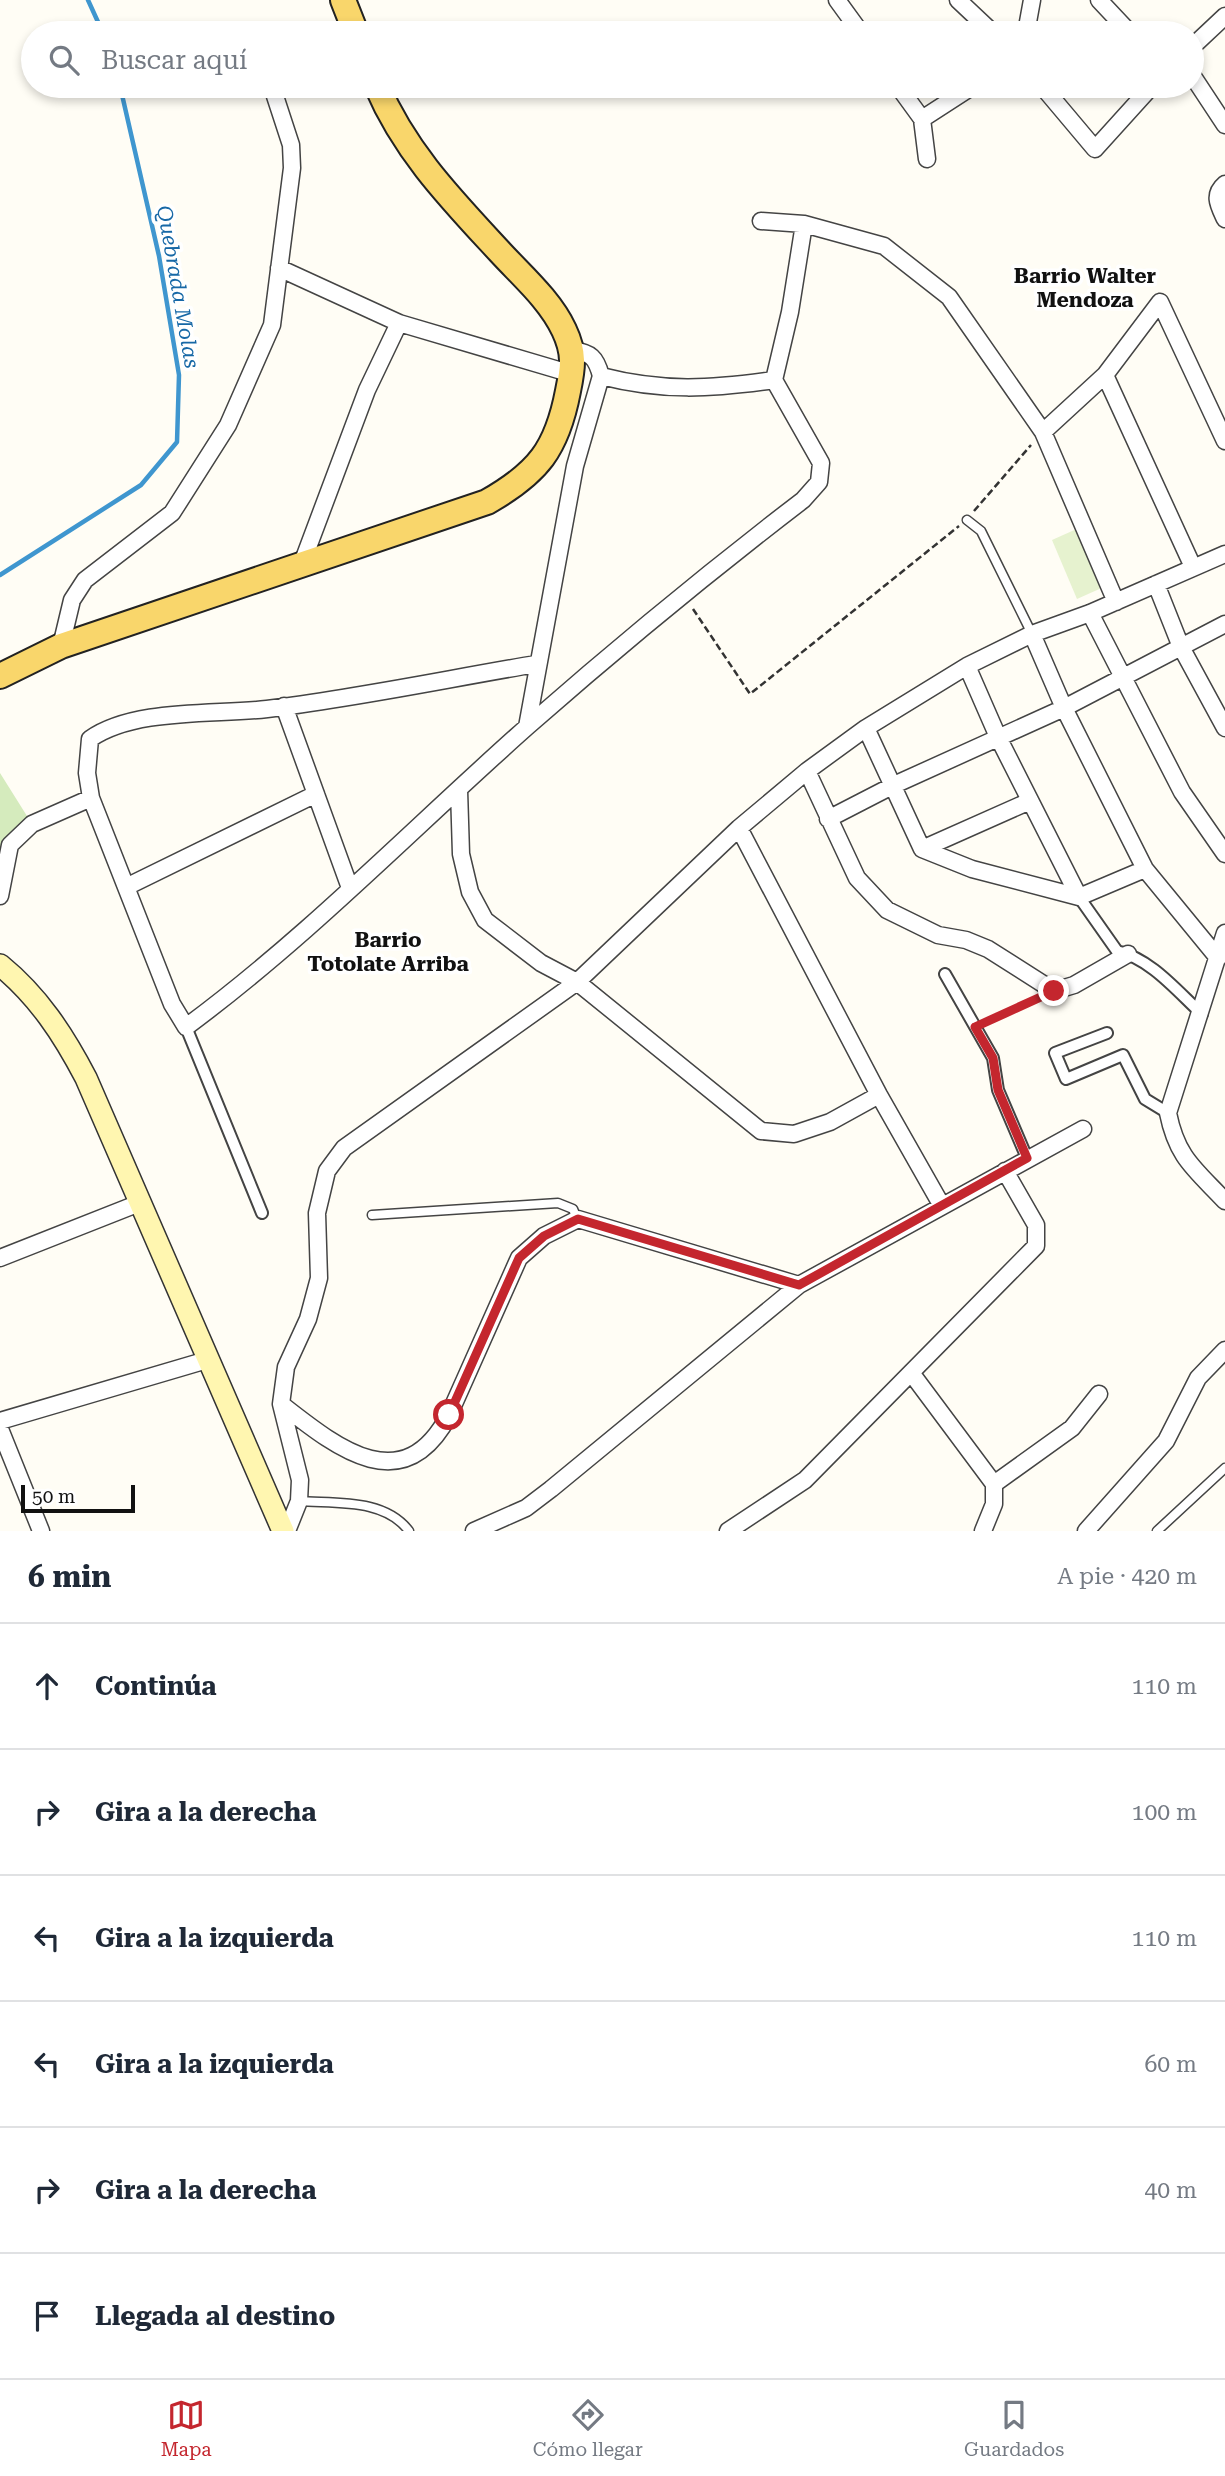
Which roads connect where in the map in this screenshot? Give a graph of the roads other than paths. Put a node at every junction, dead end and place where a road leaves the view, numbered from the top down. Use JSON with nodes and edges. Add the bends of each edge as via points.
{"nodes":[{"id":1,"x":343,"y":0,"type":"edge"},
{"id":2,"x":837,"y":0,"type":"edge"},
{"id":3,"x":958,"y":0,"type":"edge"},
{"id":4,"x":1032,"y":0,"type":"edge"},
{"id":5,"x":1099,"y":0,"type":"edge"},
{"id":6,"x":1219,"y":0,"type":"edge"},
{"id":7,"x":1225,"y":9,"type":"edge"},
{"id":8,"x":1225,"y":16,"type":"edge"},
{"id":9,"x":351,"y":21,"type":"edge"},
{"id":10,"x":852,"y":21,"type":"edge"},
{"id":11,"x":980,"y":21,"type":"edge"},
{"id":12,"x":1028,"y":21,"type":"edge"},
{"id":13,"x":1119,"y":21,"type":"edge"},
{"id":14,"x":1204,"y":36,"type":"edge"},
{"id":15,"x":1204,"y":93,"type":"edge"},
{"id":16,"x":276,"y":98,"type":"edge"},
{"id":17,"x":383,"y":98,"type":"edge"},
{"id":18,"x":907,"y":98,"type":"edge"},
{"id":19,"x":954,"y":98,"type":"edge"},
{"id":20,"x":1052,"y":98,"type":"edge"},
{"id":21,"x":1141,"y":98,"type":"edge"},
{"id":22,"x":922,"y":119,"type":"junction"},
{"id":23,"x":1225,"y":125,"type":"edge"},
{"id":24,"x":928,"y":159,"type":"dead end"},
{"id":25,"x":1225,"y":184,"type":"edge"},
{"id":26,"x":1225,"y":219,"type":"edge"},
{"id":27,"x":761,"y":221,"type":"dead end"},
{"id":28,"x":804,"y":224,"type":"junction"},
{"id":29,"x":279,"y":268,"type":"junction"},
{"id":30,"x":399,"y":323,"type":"junction"},
{"id":31,"x":572,"y":362,"type":"junction"},
{"id":32,"x":1105,"y":374,"type":"junction"},
{"id":33,"x":601,"y":376,"type":"junction"},
{"id":34,"x":774,"y":380,"type":"junction"},
{"id":35,"x":1043,"y":432,"type":"junction"},
{"id":36,"x":1225,"y":441,"type":"edge"},
{"id":37,"x":967,"y":520,"type":"road end"},
{"id":38,"x":1221,"y":556,"type":"edge"},
{"id":39,"x":301,"y":566,"type":"junction"},
{"id":40,"x":1193,"y":568,"type":"junction"},
{"id":41,"x":1225,"y":572,"type":"edge"},
{"id":42,"x":1156,"y":584,"type":"junction"},
{"id":43,"x":1116,"y":602,"type":"junction"},
{"id":44,"x":1090,"y":613,"type":"junction"},
{"id":45,"x":1225,"y":624,"type":"edge"},
{"id":46,"x":1032,"y":634,"type":"junction"},
{"id":47,"x":61,"y":646,"type":"junction"},
{"id":48,"x":1181,"y":647,"type":"junction"},
{"id":49,"x":537,"y":664,"type":"junction"},
{"id":50,"x":967,"y":667,"type":"junction"},
{"id":51,"x":0,"y":676,"type":"edge"},
{"id":52,"x":1122,"y":676,"type":"junction"},
{"id":53,"x":284,"y":706,"type":"junction"},
{"id":54,"x":1064,"y":708,"type":"junction"},
{"id":55,"x":527,"y":727,"type":"junction"},
{"id":56,"x":866,"y":728,"type":"junction"},
{"id":57,"x":1225,"y":728,"type":"edge"},
{"id":58,"x":998,"y":737,"type":"junction"},
{"id":59,"x":807,"y":771,"type":"junction"},
{"id":60,"x":894,"y":785,"type":"junction"},
{"id":61,"x":459,"y":790,"type":"junction"},
{"id":62,"x":316,"y":794,"type":"junction"},
{"id":63,"x":91,"y":798,"type":"junction"},
{"id":64,"x":1030,"y":801,"type":"junction"},
{"id":65,"x":828,"y":819,"type":"junction"},
{"id":66,"x":739,"y":828,"type":"junction"},
{"id":67,"x":922,"y":849,"type":"junction"},
{"id":68,"x":1225,"y":854,"type":"edge"},
{"id":69,"x":1145,"y":869,"type":"junction"},
{"id":70,"x":126,"y":887,"type":"junction"},
{"id":71,"x":350,"y":888,"type":"junction"},
{"id":72,"x":0,"y":896,"type":"edge"},
{"id":73,"x":1079,"y":897,"type":"junction"},
{"id":74,"x":1225,"y":933,"type":"edge"},
{"id":75,"x":1128,"y":954,"type":"junction"},
{"id":76,"x":1218,"y":958,"type":"junction"},
{"id":77,"x":0,"y":965,"type":"edge"},
{"id":78,"x":945,"y":974,"type":"dead end"},
{"id":79,"x":577,"y":982,"type":"junction"},
{"id":80,"x":1202,"y":1013,"type":"junction"},
{"id":81,"x":186,"y":1027,"type":"junction"},
{"id":82,"x":1107,"y":1033,"type":"dead end"},
{"id":83,"x":879,"y":1096,"type":"junction"},
{"id":84,"x":1168,"y":1113,"type":"junction"},
{"id":85,"x":1083,"y":1129,"type":"dead end"},
{"id":86,"x":1027,"y":1158,"type":"junction"},
{"id":87,"x":1005,"y":1171,"type":"junction"},
{"id":88,"x":1225,"y":1201,"type":"edge"},
{"id":89,"x":142,"y":1202,"type":"junction"},
{"id":90,"x":942,"y":1206,"type":"junction"},
{"id":91,"x":262,"y":1213,"type":"dead end"},
{"id":92,"x":372,"y":1214,"type":"dead end"},
{"id":93,"x":578,"y":1219,"type":"junction"},
{"id":94,"x":0,"y":1258,"type":"edge"},
{"id":95,"x":799,"y":1285,"type":"junction"},
{"id":96,"x":1225,"y":1350,"type":"edge"},
{"id":97,"x":206,"y":1360,"type":"junction"},
{"id":98,"x":912,"y":1374,"type":"junction"},
{"id":99,"x":1099,"y":1394,"type":"dead end"},
{"id":100,"x":281,"y":1404,"type":"junction"},
{"id":101,"x":0,"y":1421,"type":"edge"},
{"id":102,"x":0,"y":1429,"type":"edge"},
{"id":103,"x":1225,"y":1468,"type":"edge"},
{"id":104,"x":994,"y":1484,"type":"junction"},
{"id":105,"x":299,"y":1501,"type":"junction"},
{"id":106,"x":41,"y":1531,"type":"edge"},
{"id":107,"x":285,"y":1531,"type":"edge"},
{"id":108,"x":409,"y":1531,"type":"edge"},
{"id":109,"x":474,"y":1531,"type":"edge"},
{"id":110,"x":728,"y":1531,"type":"edge"},
{"id":111,"x":983,"y":1531,"type":"edge"},
{"id":112,"x":1086,"y":1531,"type":"edge"},
{"id":113,"x":1157,"y":1531,"type":"edge"}],
"edges":[{"from":1,"to":9,"type":"main road"},
{"from":2,"to":10,"type":"street"},
{"from":3,"to":11,"type":"street"},
{"from":4,"to":12,"type":"street"},
{"from":5,"to":13,"type":"street"},
{"from":6,"to":7,"type":"street"},
{"from":8,"to":14,"type":"street"},
{"from":15,"to":23,"type":"street"},
{"from":16,"to":29,"type":"street","via":[[291,145],[292,168]]},
{"from":17,"to":31,"type":"main road","via":[[419,163],[542,296],[563,327]]},
{"from":18,"to":22,"type":"street"},
{"from":19,"to":22,"type":"street"},
{"from":20,"to":21,"type":"street","via":[[1095,149]]},
{"from":22,"to":24,"type":"street"},
{"from":25,"to":26,"type":"street","via":[[1216,200]]},
{"from":27,"to":28,"type":"street"},
{"from":28,"to":34,"type":"street"},
{"from":28,"to":35,"type":"street","via":[[884,246],[949,298]]},
{"from":29,"to":30,"type":"street"},
{"from":29,"to":47,"type":"street","via":[[272,325],[228,425],[172,513],[85,580],[72,600]]},
{"from":30,"to":31,"type":"street"},
{"from":30,"to":39,"type":"street","via":[[367,390]]},
{"from":31,"to":33,"type":"street","via":[[589,352]]},
{"from":31,"to":39,"type":"main road","via":[[554,443],[518,485],[487,502]]},
{"from":32,"to":35,"type":"street"},
{"from":32,"to":36,"type":"street","via":[[1160,302]]},
{"from":32,"to":40,"type":"street"},
{"from":33,"to":34,"type":"street","via":[[639,386],[684,390]]},
{"from":33,"to":49,"type":"street","via":[[575,466]]},
{"from":34,"to":55,"type":"street","via":[[821,463],[819,482],[803,500]]},
{"from":35,"to":43,"type":"street"},
{"from":37,"to":46,"type":"lane","via":[[981,531]]},
{"from":38,"to":40,"type":"street"},
{"from":38,"to":41,"type":"street"},
{"from":39,"to":47,"type":"main road"},
{"from":40,"to":42,"type":"street"},
{"from":42,"to":43,"type":"street"},
{"from":42,"to":48,"type":"street"},
{"from":43,"to":44,"type":"street"},
{"from":44,"to":46,"type":"street"},
{"from":44,"to":52,"type":"street"},
{"from":45,"to":48,"type":"street"},
{"from":46,"to":50,"type":"street"},
{"from":46,"to":54,"type":"street"},
{"from":47,"to":51,"type":"main road"},
{"from":48,"to":52,"type":"street"},
{"from":48,"to":57,"type":"street"},
{"from":49,"to":53,"type":"street"},
{"from":49,"to":55,"type":"street"},
{"from":50,"to":56,"type":"street"},
{"from":50,"to":58,"type":"street"},
{"from":52,"to":54,"type":"street"},
{"from":52,"to":68,"type":"street","via":[[1182,792]]},
{"from":53,"to":62,"type":"street"},
{"from":53,"to":63,"type":"street","via":[[131,721],[106,728],[90,739],[87,773]]},
{"from":54,"to":58,"type":"street"},
{"from":54,"to":69,"type":"street"},
{"from":55,"to":61,"type":"street"},
{"from":56,"to":59,"type":"street"},
{"from":56,"to":60,"type":"street"},
{"from":58,"to":60,"type":"street"},
{"from":58,"to":64,"type":"street"},
{"from":59,"to":65,"type":"street"},
{"from":59,"to":66,"type":"street"},
{"from":60,"to":65,"type":"street"},
{"from":60,"to":67,"type":"street"},
{"from":61,"to":71,"type":"street"},
{"from":61,"to":79,"type":"street","via":[[461,854],[470,892],[485,920],[541,963]]},
{"from":62,"to":70,"type":"street"},
{"from":62,"to":71,"type":"street"},
{"from":63,"to":70,"type":"street"},
{"from":63,"to":72,"type":"street","via":[[32,824],[10,845]]},
{"from":64,"to":67,"type":"street"},
{"from":64,"to":73,"type":"street"},
{"from":65,"to":75,"type":"street","via":[[857,878],[887,910],[938,935],[988,949],[1054,991],[1074,985]]},
{"from":66,"to":79,"type":"street"},
{"from":66,"to":83,"type":"street"},
{"from":67,"to":73,"type":"street","via":[[972,869]]},
{"from":69,"to":73,"type":"street"},
{"from":69,"to":76,"type":"street"},
{"from":70,"to":81,"type":"street","via":[[172,1004]]},
{"from":71,"to":81,"type":"street"},
{"from":73,"to":75,"type":"street","via":[[1116,951]]},
{"from":74,"to":76,"type":"street"},
{"from":75,"to":80,"type":"street","via":[[1160,975]]},
{"from":76,"to":80,"type":"street"},
{"from":77,"to":89,"type":"main road","via":[[26,986],[63,1035]]},
{"from":78,"to":86,"type":"street","via":[[993,1058],[998,1090]]},
{"from":79,"to":83,"type":"street","via":[[761,1131],[794,1134],[830,1122]]},
{"from":79,"to":100,"type":"street","via":[[344,1148],[327,1171],[317,1213],[319,1278],[308,1320],[286,1367]]},
{"from":80,"to":84,"type":"street"},
{"from":81,"to":91,"type":"street"},
{"from":82,"to":84,"type":"street","via":[[1055,1054],[1066,1079],[1124,1055],[1145,1099]]},
{"from":83,"to":90,"type":"street"},
{"from":84,"to":88,"type":"street","via":[[1179,1151]]},
{"from":85,"to":86,"type":"street"},
{"from":86,"to":87,"type":"street"},
{"from":87,"to":90,"type":"street"},
{"from":87,"to":98,"type":"street","via":[[1036,1225],[1035,1246]]},
{"from":89,"to":94,"type":"street"},
{"from":89,"to":97,"type":"main road"},
{"from":90,"to":95,"type":"street"},
{"from":92,"to":93,"type":"lane","via":[[558,1203],[573,1209]]},
{"from":93,"to":95,"type":"street"},
{"from":93,"to":100,"type":"street","via":[[544,1236],[519,1258],[449,1415],[420,1453],[393,1462],[362,1457],[327,1441]]},
{"from":95,"to":109,"type":"street","via":[[526,1508]]},
{"from":96,"to":112,"type":"street","via":[[1198,1378],[1166,1441]]},
{"from":97,"to":101,"type":"street"},
{"from":97,"to":107,"type":"main road"},
{"from":98,"to":104,"type":"street"},
{"from":98,"to":110,"type":"street","via":[[805,1480]]},
{"from":99,"to":104,"type":"street","via":[[1072,1428]]},
{"from":100,"to":105,"type":"street","via":[[300,1480]]},
{"from":102,"to":106,"type":"street"},
{"from":103,"to":113,"type":"lane"},
{"from":104,"to":111,"type":"street","via":[[994,1504]]},
{"from":105,"to":107,"type":"street"},
{"from":105,"to":108,"type":"lane","via":[[358,1504],[386,1513]]}]}
